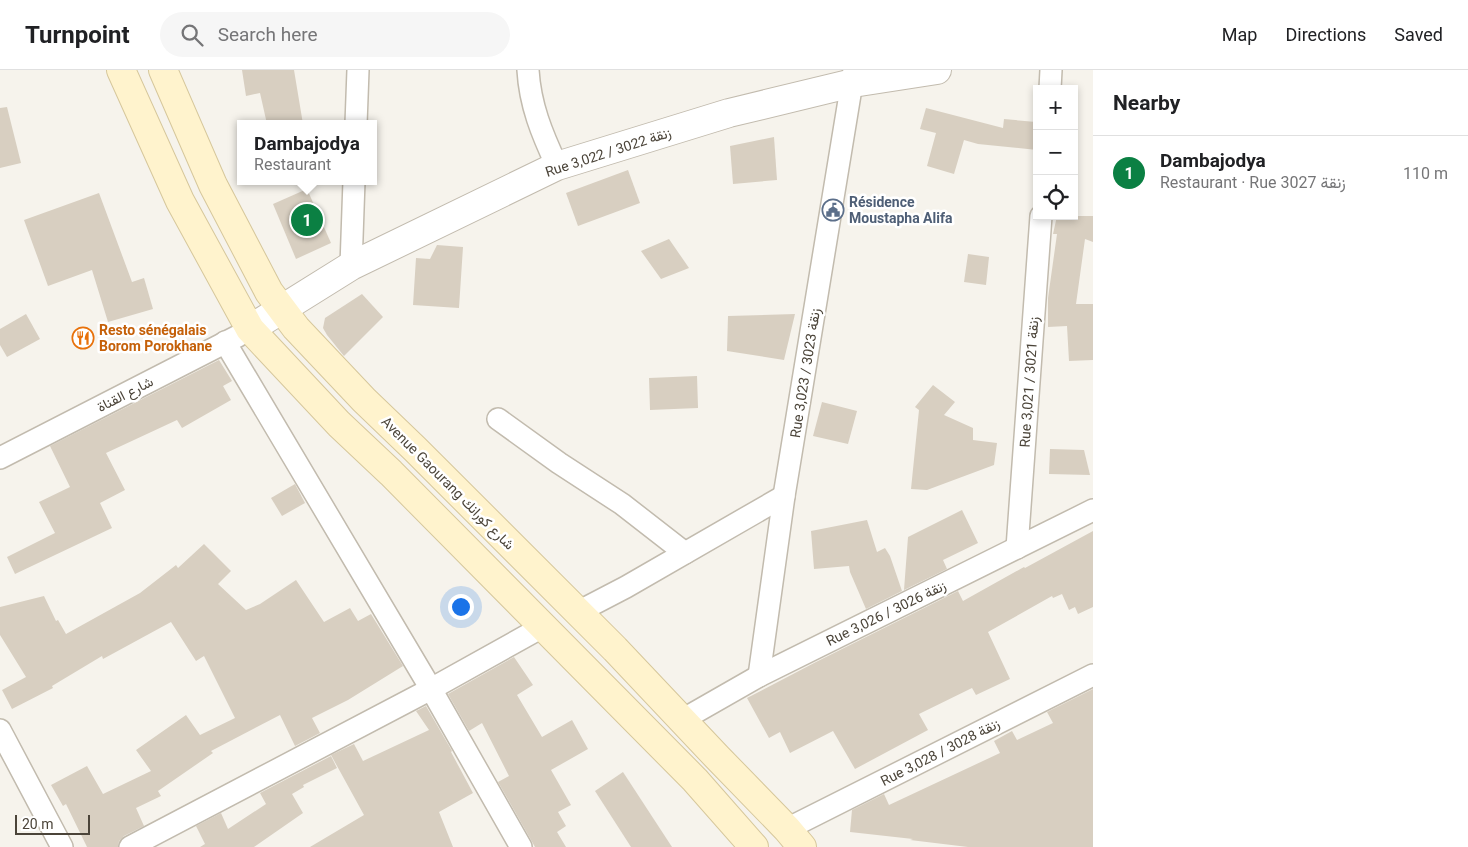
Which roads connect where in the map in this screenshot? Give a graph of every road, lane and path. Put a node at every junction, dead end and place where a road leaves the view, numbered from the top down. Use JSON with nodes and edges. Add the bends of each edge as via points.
{"nodes":[{"id":1,"x":121,"y":70,"type":"edge"},
{"id":2,"x":163,"y":70,"type":"edge"},
{"id":3,"x":358,"y":70,"type":"edge"},
{"id":4,"x":528,"y":70,"type":"edge"},
{"id":5,"x":937,"y":70,"type":"edge"},
{"id":6,"x":1051,"y":70,"type":"edge"},
{"id":7,"x":853,"y":77,"type":"edge"},
{"id":8,"x":1050,"y":85,"type":"edge"},
{"id":9,"x":356,"y":120,"type":"edge"},
{"id":10,"x":557,"y":166,"type":"junction"},
{"id":11,"x":354,"y":185,"type":"edge"},
{"id":12,"x":1041,"y":220,"type":"edge"},
{"id":13,"x":351,"y":266,"type":"junction"},
{"id":14,"x":282,"y":310,"type":"junction"},
{"id":15,"x":250,"y":329,"type":"junction"},
{"id":16,"x":225,"y":342,"type":"junction"},
{"id":17,"x":498,"y":418,"type":"dead end"},
{"id":18,"x":0,"y":458,"type":"edge"},
{"id":19,"x":784,"y":496,"type":"junction"},
{"id":20,"x":1093,"y":510,"type":"edge"},
{"id":21,"x":1017,"y":548,"type":"junction"},
{"id":22,"x":685,"y":553,"type":"junction"},
{"id":23,"x":578,"y":612,"type":"junction"},
{"id":24,"x":544,"y":626,"type":"junction"},
{"id":25,"x":1093,"y":675,"type":"edge"},
{"id":26,"x":759,"y":676,"type":"junction"},
{"id":27,"x":431,"y":689,"type":"junction"},
{"id":28,"x":682,"y":720,"type":"junction"},
{"id":29,"x":0,"y":730,"type":"edge"},
{"id":30,"x":795,"y":838,"type":"edge"},
{"id":31,"x":62,"y":847,"type":"edge"},
{"id":32,"x":130,"y":847,"type":"edge"},
{"id":33,"x":520,"y":847,"type":"edge"},
{"id":34,"x":754,"y":847,"type":"edge"}],
"edges":[{"from":1,"to":15,"type":"main road","via":[[180,201]]},
{"from":2,"to":14,"type":"main road","name":"Avenue Gaourang شارع كورانك","via":[[213,185],[269,292]]},
{"from":3,"to":9,"type":"street"},
{"from":4,"to":10,"type":"street","via":[[529,91],[540,130]]},
{"from":5,"to":7,"type":"street","name":"Rue 3,022 / زنقة 3022"},
{"from":6,"to":8,"type":"street"},
{"from":7,"to":10,"type":"street","name":"Rue 3,022 / زنقة 3022"},
{"from":7,"to":19,"type":"street","name":"Rue 3,023 / زنقة 3023"},
{"from":10,"to":13,"type":"street","name":"Rue 3,022 / زنقة 3022"},
{"from":11,"to":13,"type":"street"},
{"from":12,"to":21,"type":"street","name":"Rue 3,021 / زنقة 3021"},
{"from":13,"to":14,"type":"street","name":"Rue 3,022 / زنقة 3022"},
{"from":14,"to":15,"type":"street","name":"Rue 3,022 / زنقة 3022"},
{"from":14,"to":23,"type":"main road","name":"Avenue Gaourang شارع كورانك","via":[[364,400]]},
{"from":15,"to":16,"type":"street","name":"شارع القناة"},
{"from":15,"to":24,"type":"main road","via":[[340,424]]},
{"from":16,"to":18,"type":"street","name":"شارع القناة"},
{"from":16,"to":27,"type":"street"},
{"from":17,"to":22,"type":"street","via":[[622,504]]},
{"from":19,"to":22,"type":"street"},
{"from":19,"to":26,"type":"street","name":"Rue 3,023 / زنقة 3023"},
{"from":20,"to":21,"type":"street","name":"Rue 3,026 / زنقة 3026"},
{"from":21,"to":26,"type":"street","name":"Rue 3,026 / زنقة 3026"},
{"from":22,"to":23,"type":"street"},
{"from":23,"to":28,"type":"main road","name":"Avenue Gaourang شارع كورانك"},
{"from":24,"to":27,"type":"street"},
{"from":24,"to":34,"type":"main road","via":[[695,780]]},
{"from":25,"to":30,"type":"street","name":"Rue 3,028 / زنقة 3028"},
{"from":26,"to":28,"type":"street","name":"Rue 3,026 / زنقة 3026"},
{"from":27,"to":32,"type":"street"},
{"from":27,"to":33,"type":"street"},
{"from":28,"to":30,"type":"main road","name":"Avenue Gaourang شارع كورانك"},
{"from":29,"to":31,"type":"street"}]}
